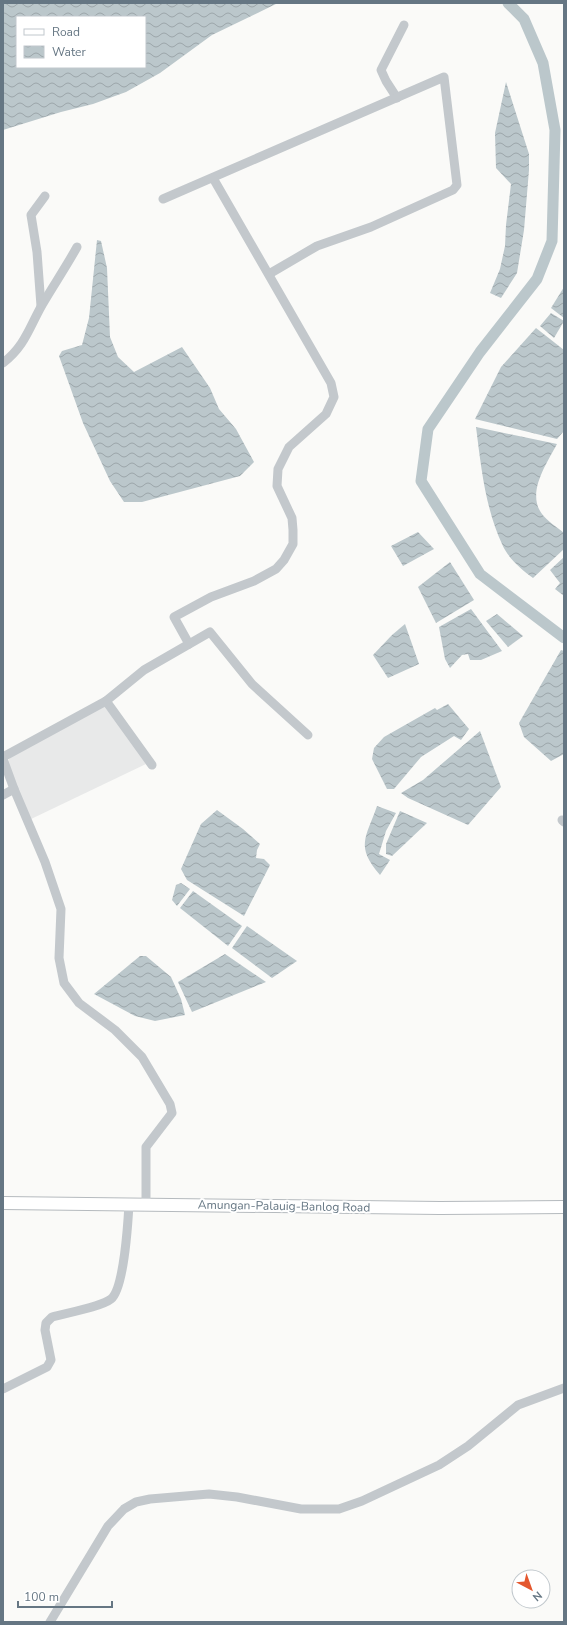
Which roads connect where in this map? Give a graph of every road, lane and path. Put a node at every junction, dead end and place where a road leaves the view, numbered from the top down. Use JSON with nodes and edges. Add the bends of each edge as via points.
{"nodes":[{"id":1,"x":404,"y":25,"type":"dead end"},
{"id":2,"x":397,"y":98,"type":"junction"},
{"id":3,"x":213,"y":178,"type":"junction"},
{"id":4,"x":45,"y":196,"type":"dead end"},
{"id":5,"x":164,"y":199,"type":"dead end"},
{"id":6,"x":77,"y":247,"type":"dead end"},
{"id":7,"x":269,"y":274,"type":"junction"},
{"id":8,"x":41,"y":306,"type":"junction"},
{"id":9,"x":3,"y":363,"type":"edge"},
{"id":10,"x":189,"y":644,"type":"junction"},
{"id":11,"x":106,"y":701,"type":"junction"},
{"id":12,"x":308,"y":735,"type":"dead end"},
{"id":13,"x":3,"y":758,"type":"edge"},
{"id":14,"x":152,"y":765,"type":"dead end"},
{"id":15,"x":14,"y":789,"type":"junction"},
{"id":16,"x":3,"y":795,"type":"edge"},
{"id":17,"x":3,"y":1203,"type":"edge"},
{"id":18,"x":129,"y":1204,"type":"junction"},
{"id":19,"x":146,"y":1204,"type":"junction"},
{"id":20,"x":564,"y":1207,"type":"edge"},
{"id":21,"x":564,"y":1388,"type":"edge"},
{"id":22,"x":3,"y":1389,"type":"edge"},
{"id":23,"x":50,"y":1622,"type":"edge"}],
"edges":[{"from":1,"to":2,"type":"street","via":[[381,70]]},
{"from":2,"to":3,"type":"street"},
{"from":2,"to":7,"type":"street","via":[[444,78],[457,185],[453,190],[371,227],[317,246]]},
{"from":3,"to":5,"type":"street"},
{"from":3,"to":7,"type":"street"},
{"from":4,"to":8,"type":"street","via":[[31,215]]},
{"from":6,"to":8,"type":"street"},
{"from":7,"to":10,"type":"street","via":[[331,383],[334,397],[326,414],[289,447],[278,469],[277,486],[292,518],[293,544],[276,569],[254,581],[211,597],[174,617]]},
{"from":8,"to":9,"type":"street","via":[[31,330],[13,355]]},
{"from":10,"to":11,"type":"street","via":[[144,670]]},
{"from":10,"to":12,"type":"street","via":[[210,632],[252,684]]},
{"from":11,"to":13,"type":"street"},
{"from":11,"to":14,"type":"street"},
{"from":13,"to":15,"type":"street"},
{"from":15,"to":16,"type":"street"},
{"from":15,"to":19,"type":"street","via":[[45,862],[60,909],[59,958],[64,983],[78,1003],[115,1030],[142,1056],[170,1104],[172,1113],[146,1147]]},
{"from":17,"to":18,"type":"main road","name":"Amungan-Palauig-Banlog Road"},
{"from":18,"to":19,"type":"main road","name":"Amungan-Palauig-Banlog Road"},
{"from":18,"to":22,"type":"street","via":[[127,1245],[116,1294],[106,1302],[52,1317],[46,1323],[45,1330],[51,1360],[47,1367]]},
{"from":19,"to":20,"type":"main road","name":"Amungan-Palauig-Banlog Road"},
{"from":21,"to":23,"type":"street","via":[[518,1405],[468,1446],[439,1465],[339,1509],[301,1509],[209,1494],[136,1502],[124,1509],[108,1526]]}]}
